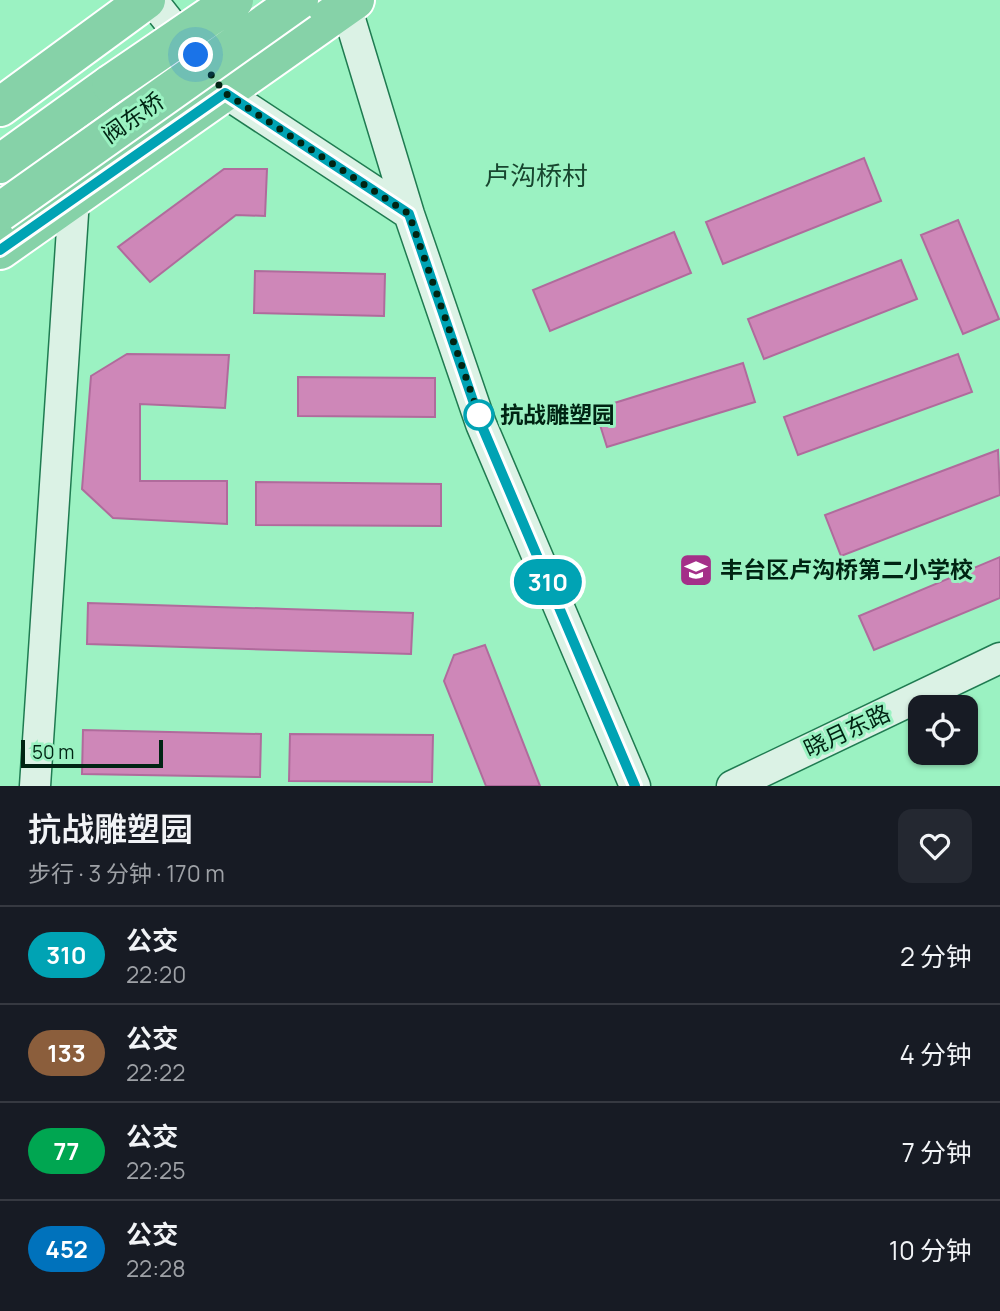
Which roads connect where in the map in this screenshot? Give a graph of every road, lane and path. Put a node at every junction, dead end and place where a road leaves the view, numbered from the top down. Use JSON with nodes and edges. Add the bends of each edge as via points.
{"nodes":[{"id":1,"x":146,"y":0,"type":"edge"},
{"id":2,"x":152,"y":0,"type":"edge"},
{"id":3,"x":234,"y":0,"type":"edge"},
{"id":4,"x":299,"y":0,"type":"edge"},
{"id":5,"x":347,"y":2,"type":"edge"},
{"id":6,"x":225,"y":93,"type":"junction"},
{"id":7,"x":0,"y":107,"type":"edge"},
{"id":8,"x":0,"y":164,"type":"edge"},
{"id":9,"x":74,"y":199,"type":"junction"},
{"id":10,"x":0,"y":212,"type":"edge"},
{"id":11,"x":409,"y":214,"type":"junction"},
{"id":12,"x":0,"y":250,"type":"edge"},
{"id":13,"x":1000,"y":658,"type":"edge"},
{"id":14,"x":35,"y":786,"type":"edge"},
{"id":15,"x":635,"y":786,"type":"edge"},
{"id":16,"x":732,"y":786,"type":"edge"}],
"edges":[{"from":1,"to":7,"type":"highway"},
{"from":2,"to":6,"type":"street"},
{"from":3,"to":8,"type":"highway","name":"阀东桥","bridge":true},
{"from":4,"to":10,"type":"highway","name":"阀东桥","bridge":true},
{"from":5,"to":6,"type":"highway"},
{"from":5,"to":11,"type":"street"},
{"from":6,"to":9,"type":"highway"},
{"from":6,"to":11,"type":"street"},
{"from":9,"to":12,"type":"highway"},
{"from":9,"to":14,"type":"street"},
{"from":11,"to":15,"type":"street","via":[[481,424]]},
{"from":13,"to":16,"type":"street","name":"晓月东路"}]}
